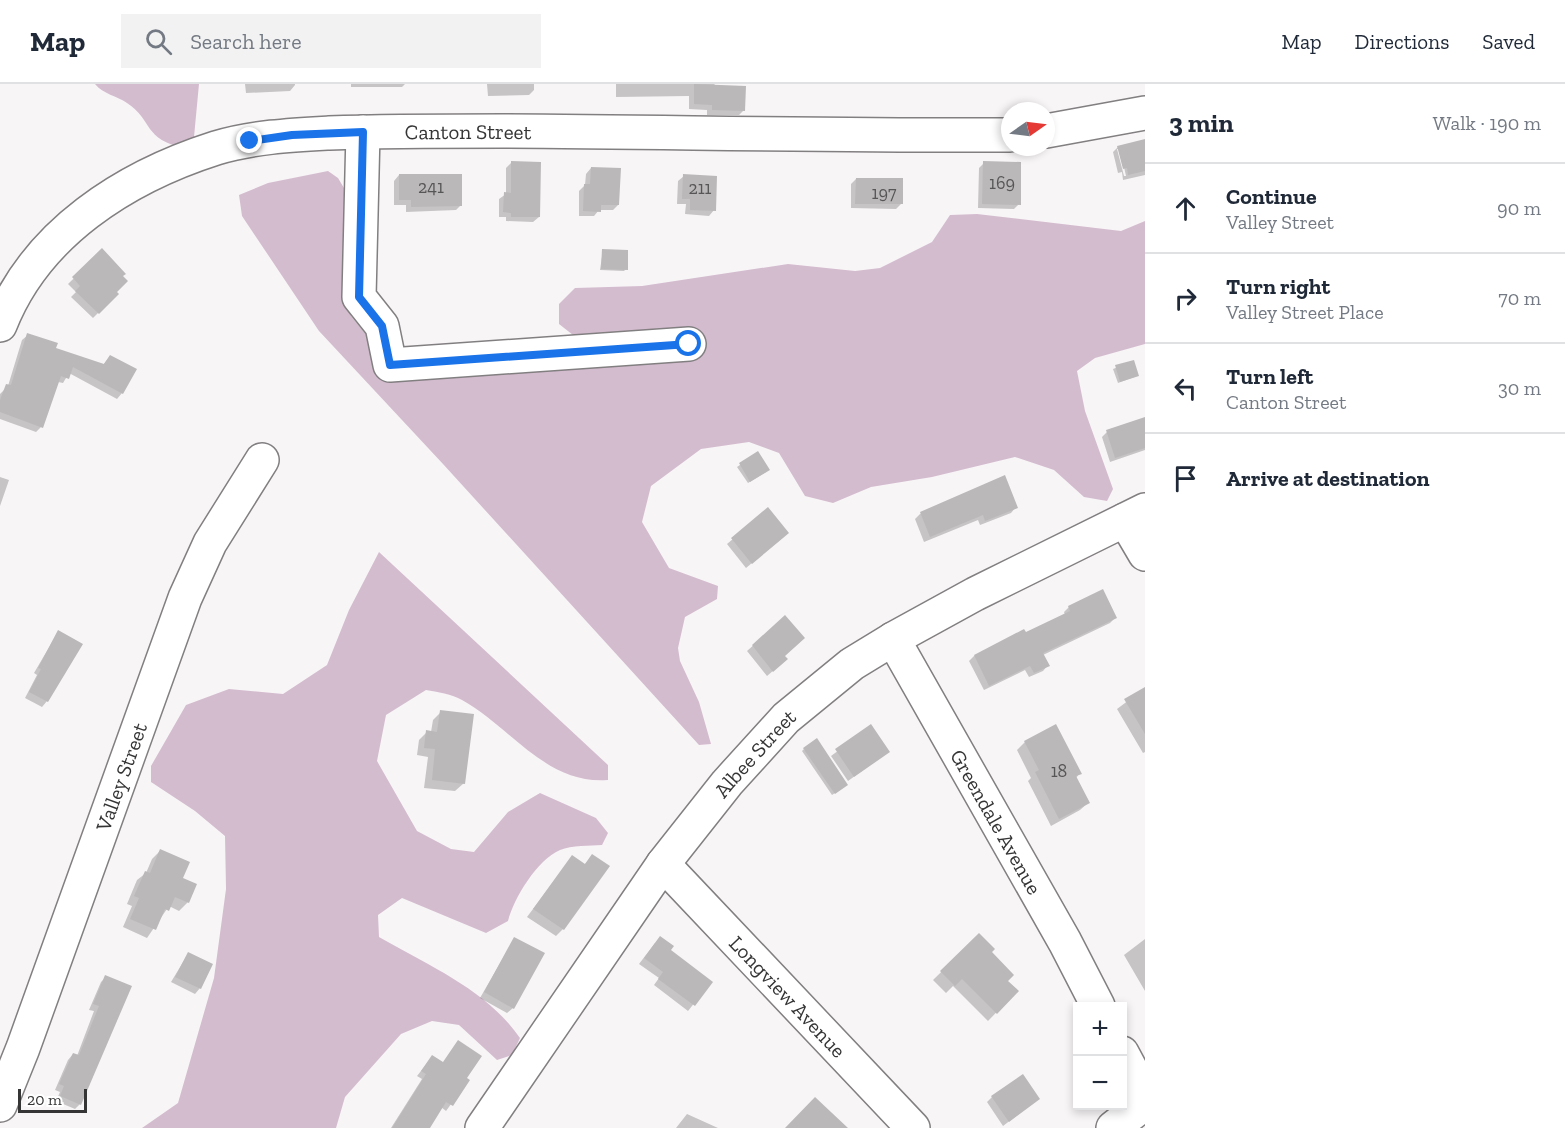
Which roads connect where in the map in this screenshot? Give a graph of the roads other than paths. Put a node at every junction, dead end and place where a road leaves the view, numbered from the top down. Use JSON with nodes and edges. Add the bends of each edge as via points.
{"nodes":[{"id":1,"x":1145,"y":113,"type":"edge"},
{"id":2,"x":1055,"y":129,"type":"edge"},
{"id":3,"x":363,"y":132,"type":"junction"},
{"id":4,"x":1001,"y":135,"type":"edge"},
{"id":5,"x":2,"y":305,"type":"edge"},
{"id":6,"x":689,"y":344,"type":"dead end"},
{"id":7,"x":262,"y":460,"type":"dead end"},
{"id":8,"x":1135,"y":515,"type":"edge"},
{"id":9,"x":1145,"y":554,"type":"edge"},
{"id":10,"x":893,"y":639,"type":"junction"},
{"id":11,"x":663,"y":864,"type":"junction"},
{"id":12,"x":1096,"y":1002,"type":"edge"},
{"id":13,"x":1124,"y":1056,"type":"edge"},
{"id":14,"x":1145,"y":1096,"type":"edge"},
{"id":15,"x":1145,"y":1103,"type":"edge"},
{"id":16,"x":0,"y":1105,"type":"edge"},
{"id":17,"x":482,"y":1128,"type":"edge"},
{"id":18,"x":913,"y":1128,"type":"edge"},
{"id":19,"x":1113,"y":1128,"type":"edge"}],
"edges":[{"from":1,"to":2,"type":"street"},
{"from":3,"to":4,"type":"street","name":"Canton Street"},
{"from":3,"to":5,"type":"street","name":"Canton Street","via":[[250,141],[218,148],[147,176],[112,194],[72,225],[31,267]]},
{"from":3,"to":6,"type":"street","via":[[359,297],[382,326],[390,365]]},
{"from":7,"to":16,"type":"street","name":"Valley Street","via":[[210,543],[185,598]]},
{"from":8,"to":9,"type":"street"},
{"from":8,"to":10,"type":"street","name":"Albee Street"},
{"from":10,"to":11,"type":"street","name":"Albee Street","via":[[852,664],[786,718],[727,783]]},
{"from":10,"to":12,"type":"street","name":"Greendale Avenue"},
{"from":11,"to":17,"type":"street","name":"Albee Street"},
{"from":11,"to":18,"type":"street","name":"Longview Avenue"},
{"from":13,"to":14,"type":"street"},
{"from":15,"to":19,"type":"street"}]}
